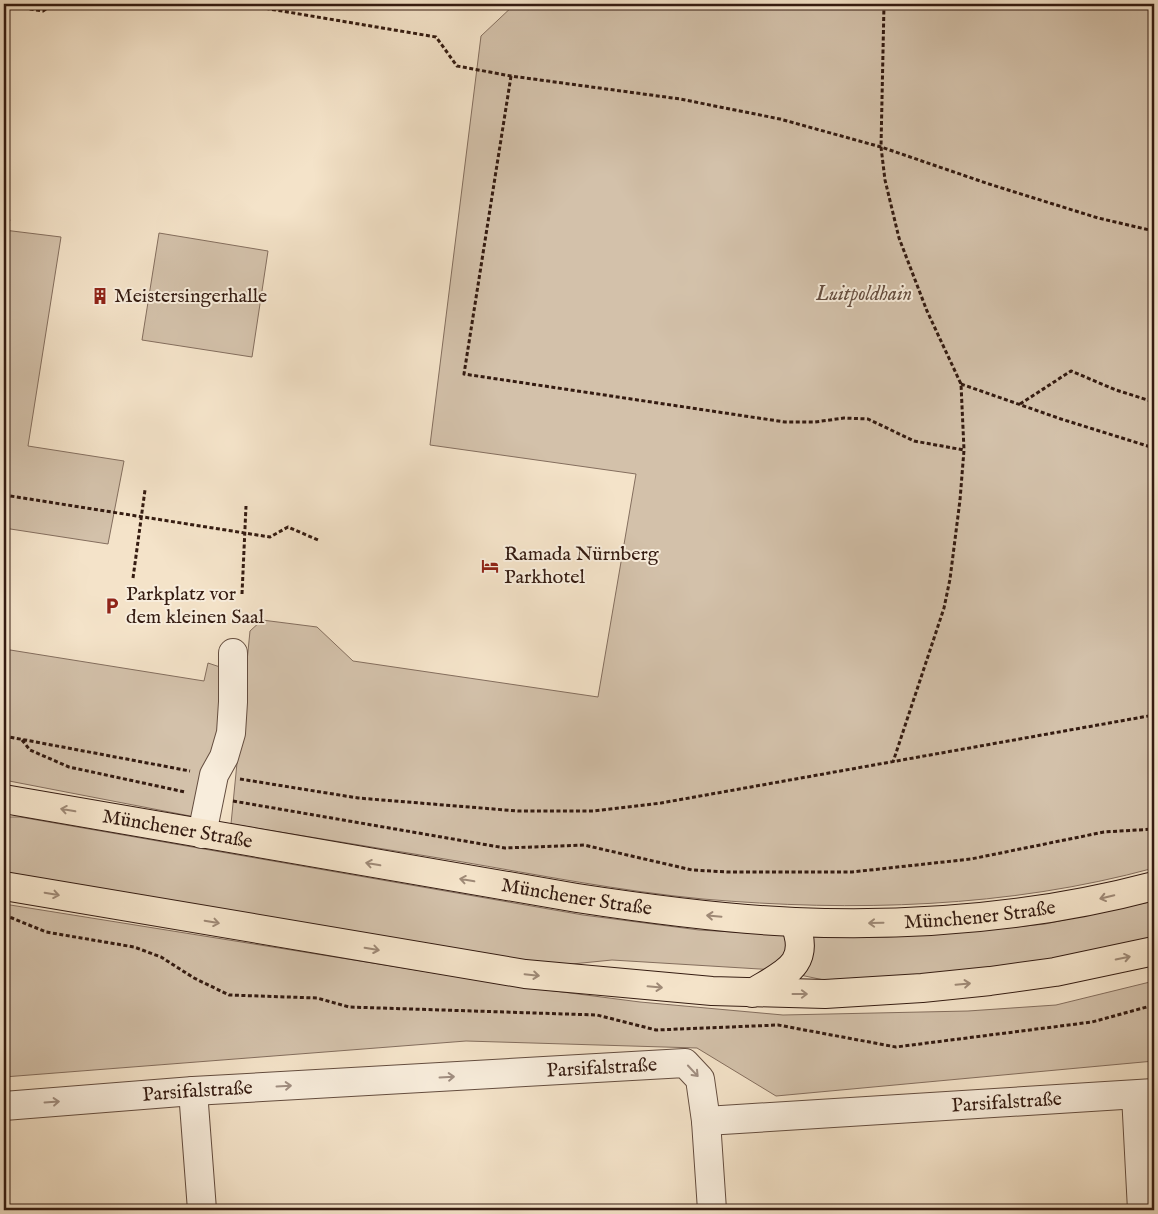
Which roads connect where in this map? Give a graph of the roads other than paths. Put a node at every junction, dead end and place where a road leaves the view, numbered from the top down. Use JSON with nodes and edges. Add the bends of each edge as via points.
{"nodes":[{"id":1,"x":233,"y":653,"type":"dead end"},
{"id":2,"x":4,"y":799,"type":"edge"},
{"id":3,"x":202,"y":834,"type":"junction"},
{"id":4,"x":4,"y":886,"type":"edge"},
{"id":5,"x":1154,"y":886,"type":"edge"},
{"id":6,"x":794,"y":922,"type":"junction"},
{"id":7,"x":1154,"y":952,"type":"edge"},
{"id":8,"x":752,"y":993,"type":"junction"},
{"id":9,"x":193,"y":1091,"type":"junction"},
{"id":10,"x":1145,"y":1094,"type":"edge"},
{"id":11,"x":4,"y":1106,"type":"edge"},
{"id":12,"x":706,"y":1121,"type":"junction"},
{"id":13,"x":202,"y":1210,"type":"edge"},
{"id":14,"x":712,"y":1210,"type":"edge"},
{"id":15,"x":1142,"y":1210,"type":"edge"}],
"edges":[{"from":1,"to":3,"type":"street","via":[[231,733],[212,786]]},
{"from":3,"to":2,"type":"main road","name":"Münchener Straße","one_way":true},
{"from":6,"to":3,"type":"main road","name":"Münchener Straße","one_way":true,"via":[[616,904]]},
{"from":4,"to":8,"type":"main road","one_way":true,"via":[[525,974]]},
{"from":5,"to":6,"type":"main road","name":"Münchener Straße","one_way":true,"via":[[1014,914],[894,923]]},
{"from":6,"to":8,"type":"main road","via":[[801,944],[797,958],[787,971]]},
{"from":8,"to":7,"type":"main road","one_way":true,"via":[[825,994],[968,984],[1055,972]]},
{"from":11,"to":9,"type":"street","name":"Parsifalstraße","one_way":true},
{"from":9,"to":12,"type":"street","name":"Parsifalstraße","one_way":true,"via":[[685,1063],[700,1079]]},
{"from":9,"to":13,"type":"street"},
{"from":10,"to":12,"type":"street","name":"Parsifalstraße"},
{"from":10,"to":15,"type":"street"},
{"from":12,"to":14,"type":"street"}]}
